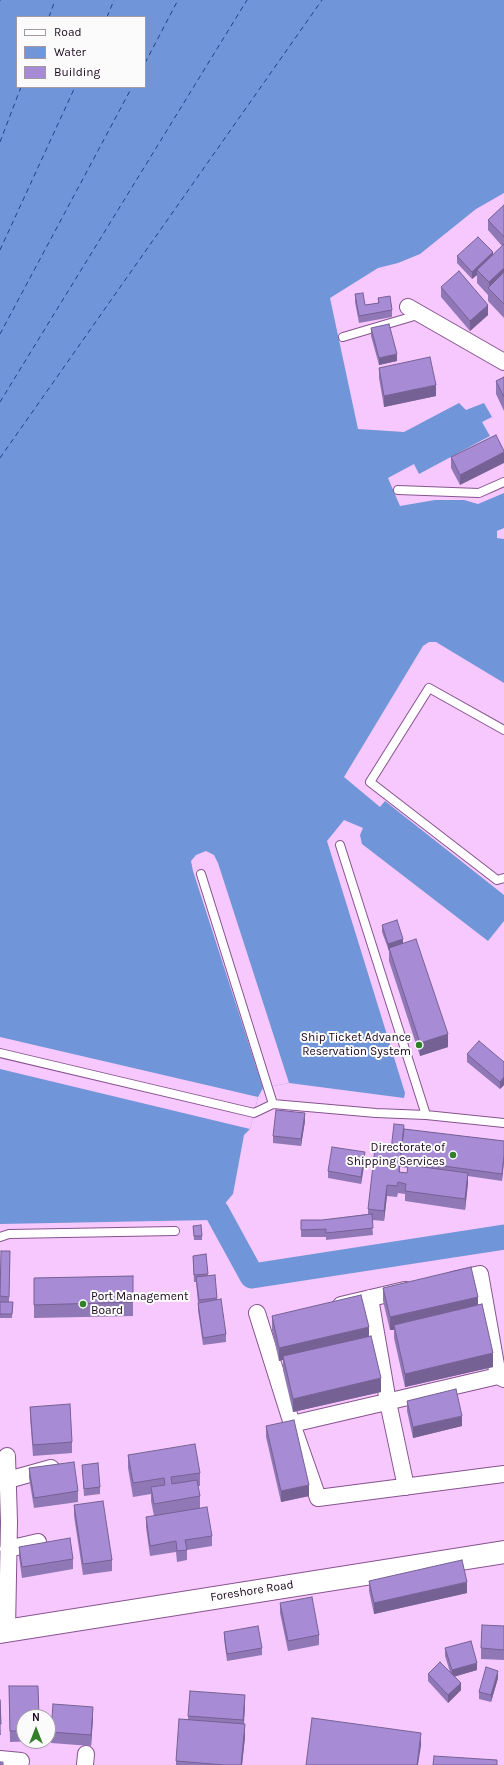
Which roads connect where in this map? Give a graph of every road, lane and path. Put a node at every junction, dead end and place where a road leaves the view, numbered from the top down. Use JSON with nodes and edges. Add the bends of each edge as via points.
{"nodes":[{"id":1,"x":414,"y":310,"type":"joint"},
{"id":2,"x":343,"y":338,"type":"dead end"},
{"id":3,"x":504,"y":362,"type":"edge"},
{"id":4,"x":504,"y":482,"type":"edge"},
{"id":5,"x":398,"y":490,"type":"dead end"},
{"id":6,"x":504,"y":730,"type":"edge"},
{"id":7,"x":340,"y":845,"type":"dead end"},
{"id":8,"x":201,"y":874,"type":"dead end"},
{"id":9,"x":504,"y":878,"type":"edge"},
{"id":10,"x":0,"y":1053,"type":"edge"},
{"id":11,"x":273,"y":1104,"type":"junction"},
{"id":12,"x":426,"y":1115,"type":"junction"},
{"id":13,"x":504,"y":1123,"type":"edge"},
{"id":14,"x":175,"y":1232,"type":"dead end"},
{"id":15,"x":0,"y":1237,"type":"edge"},
{"id":16,"x":370,"y":1298,"type":"junction"},
{"id":17,"x":326,"y":1308,"type":"edge"},
{"id":18,"x":264,"y":1318,"type":"dead end"},
{"id":19,"x":501,"y":1378,"type":"edge"},
{"id":20,"x":388,"y":1402,"type":"junction"},
{"id":21,"x":292,"y":1424,"type":"junction"},
{"id":22,"x":7,"y":1456,"type":"dead end"},
{"id":23,"x":56,"y":1466,"type":"edge"},
{"id":24,"x":504,"y":1474,"type":"edge"},
{"id":25,"x":8,"y":1480,"type":"junction"},
{"id":26,"x":406,"y":1487,"type":"junction"},
{"id":27,"x":38,"y":1542,"type":"edge"},
{"id":28,"x":8,"y":1549,"type":"junction"},
{"id":29,"x":504,"y":1552,"type":"edge"},
{"id":30,"x":4,"y":1631,"type":"edge"},
{"id":31,"x":0,"y":1759,"type":"edge"},
{"id":32,"x":20,"y":1765,"type":"edge"}],
"edges":[{"from":1,"to":2,"type":"lane"},
{"from":1,"to":3,"type":"street"},
{"from":4,"to":5,"type":"lane","via":[[479,492]]},
{"from":6,"to":9,"type":"lane","via":[[429,688],[370,782],[497,880]]},
{"from":7,"to":12,"type":"lane"},
{"from":8,"to":11,"type":"lane"},
{"from":10,"to":11,"type":"lane","via":[[254,1113]]},
{"from":11,"to":12,"type":"lane"},
{"from":12,"to":13,"type":"lane"},
{"from":14,"to":15,"type":"lane","via":[[9,1234]]},
{"from":16,"to":17,"type":"street"},
{"from":16,"to":19,"type":"street","via":[[480,1274]]},
{"from":16,"to":20,"type":"street"},
{"from":18,"to":21,"type":"street"},
{"from":19,"to":20,"type":"street"},
{"from":20,"to":21,"type":"street"},
{"from":20,"to":26,"type":"street"},
{"from":21,"to":26,"type":"street","via":[[318,1498]]},
{"from":22,"to":25,"type":"street"},
{"from":23,"to":25,"type":"street"},
{"from":24,"to":26,"type":"street"},
{"from":25,"to":28,"type":"street"},
{"from":27,"to":28,"type":"street"},
{"from":28,"to":30,"type":"street"},
{"from":29,"to":30,"type":"main road","name":"Foreshore Road"},
{"from":31,"to":32,"type":"street","via":[[21,1761]]}]}
